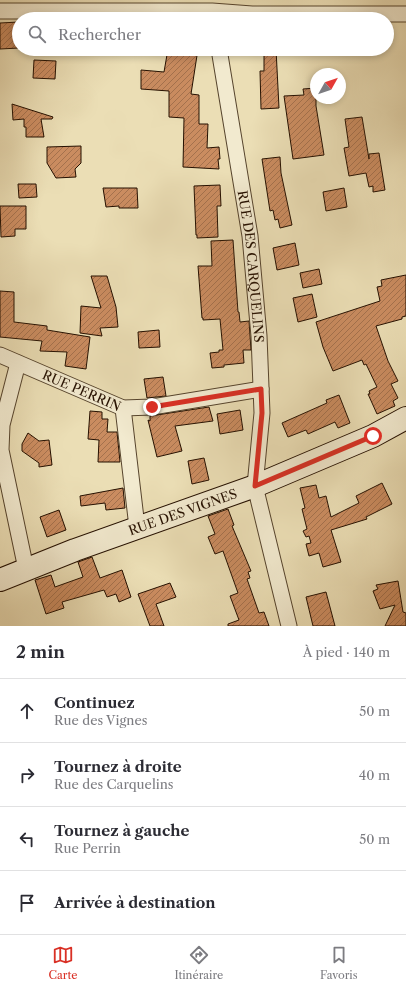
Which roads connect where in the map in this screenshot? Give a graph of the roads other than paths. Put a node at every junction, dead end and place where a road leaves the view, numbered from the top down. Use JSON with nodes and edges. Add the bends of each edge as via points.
{"nodes":[{"id":1,"x":3,"y":7,"type":"edge"},
{"id":2,"x":252,"y":7,"type":"edge"},
{"id":3,"x":134,"y":12,"type":"edge"},
{"id":4,"x":228,"y":12,"type":"edge"},
{"id":5,"x":362,"y":12,"type":"edge"},
{"id":6,"x":394,"y":13,"type":"edge"},
{"id":7,"x":406,"y":14,"type":"edge"},
{"id":8,"x":219,"y":56,"type":"edge"},
{"id":9,"x":0,"y":355,"type":"edge"},
{"id":10,"x":18,"y":363,"type":"junction"},
{"id":11,"x":261,"y":389,"type":"junction"},
{"id":12,"x":123,"y":408,"type":"junction"},
{"id":13,"x":406,"y":418,"type":"edge"},
{"id":14,"x":255,"y":486,"type":"junction"},
{"id":15,"x":137,"y":528,"type":"junction"},
{"id":16,"x":26,"y":569,"type":"junction"},
{"id":17,"x":0,"y":580,"type":"edge"},
{"id":18,"x":289,"y":626,"type":"edge"}],
"edges":[{"from":1,"to":3,"type":"street"},
{"from":2,"to":4,"type":"street"},
{"from":2,"to":5,"type":"street"},
{"from":6,"to":7,"type":"street"},
{"from":8,"to":11,"type":"street","name":"RUE DES CARQUELINS","via":[[250,236]]},
{"from":9,"to":10,"type":"street","name":"RUE PERRIN"},
{"from":10,"to":12,"type":"street","name":"RUE PERRIN"},
{"from":10,"to":16,"type":"street","via":[[2,425],[1,450]]},
{"from":11,"to":12,"type":"street","name":"RUE PERRIN","via":[[152,407]]},
{"from":11,"to":14,"type":"street","name":"RUE DES CARQUELINS","via":[[262,413]]},
{"from":12,"to":15,"type":"street"},
{"from":13,"to":14,"type":"street","name":"RUE DES VIGNES","via":[[373,436]]},
{"from":14,"to":15,"type":"street","name":"RUE DES VIGNES"},
{"from":14,"to":18,"type":"street","name":"RUE DES CARQUELINS"},
{"from":15,"to":16,"type":"street","name":"RUE DES VIGNES"},
{"from":16,"to":17,"type":"street","name":"RUE DES VIGNES"}]}
